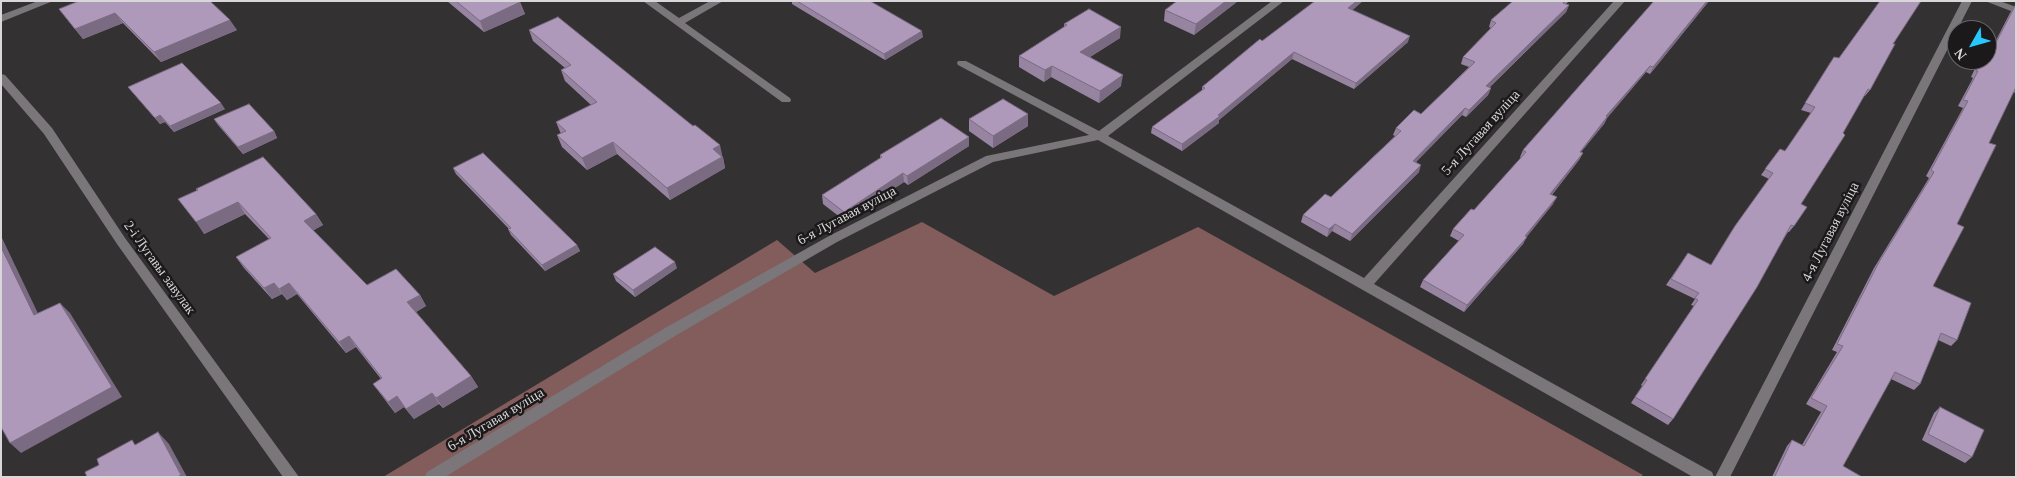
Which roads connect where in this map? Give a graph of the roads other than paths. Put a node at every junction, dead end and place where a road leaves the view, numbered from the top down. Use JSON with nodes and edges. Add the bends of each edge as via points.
{"nodes":[{"id":1,"x":48,"y":1,"type":"edge"},
{"id":2,"x":648,"y":1,"type":"edge"},
{"id":3,"x":718,"y":1,"type":"edge"},
{"id":4,"x":1278,"y":1,"type":"edge"},
{"id":5,"x":1620,"y":1,"type":"edge"},
{"id":6,"x":1967,"y":1,"type":"edge"},
{"id":7,"x":1990,"y":1,"type":"edge"},
{"id":8,"x":2016,"y":10,"type":"edge"},
{"id":9,"x":1,"y":19,"type":"edge"},
{"id":10,"x":678,"y":22,"type":"junction"},
{"id":11,"x":962,"y":63,"type":"dead end"},
{"id":12,"x":1,"y":77,"type":"edge"},
{"id":13,"x":786,"y":100,"type":"dead end"},
{"id":14,"x":1100,"y":136,"type":"junction"},
{"id":15,"x":1365,"y":285,"type":"junction"},
{"id":16,"x":292,"y":477,"type":"edge"},
{"id":17,"x":432,"y":477,"type":"edge"},
{"id":18,"x":1707,"y":477,"type":"edge"},
{"id":19,"x":1722,"y":477,"type":"edge"}],
"edges":[{"from":1,"to":9,"type":"street"},
{"from":2,"to":10,"type":"street"},
{"from":3,"to":10,"type":"street"},
{"from":4,"to":14,"type":"street","name":"6-я Лугавая вуліца"},
{"from":5,"to":15,"type":"street","name":"5-я Лугавая вуліца"},
{"from":6,"to":19,"type":"street","name":"4-я Лугавая вуліца"},
{"from":7,"to":8,"type":"street"},
{"from":10,"to":13,"type":"street"},
{"from":11,"to":14,"type":"street"},
{"from":12,"to":16,"type":"street","name":"2-і Лугавы завулак","via":[[48,131],[121,242]]},
{"from":14,"to":15,"type":"street"},
{"from":14,"to":17,"type":"street","name":"6-я Лугавая вуліца","via":[[990,158],[833,239],[670,332]]},
{"from":15,"to":18,"type":"street"}]}
